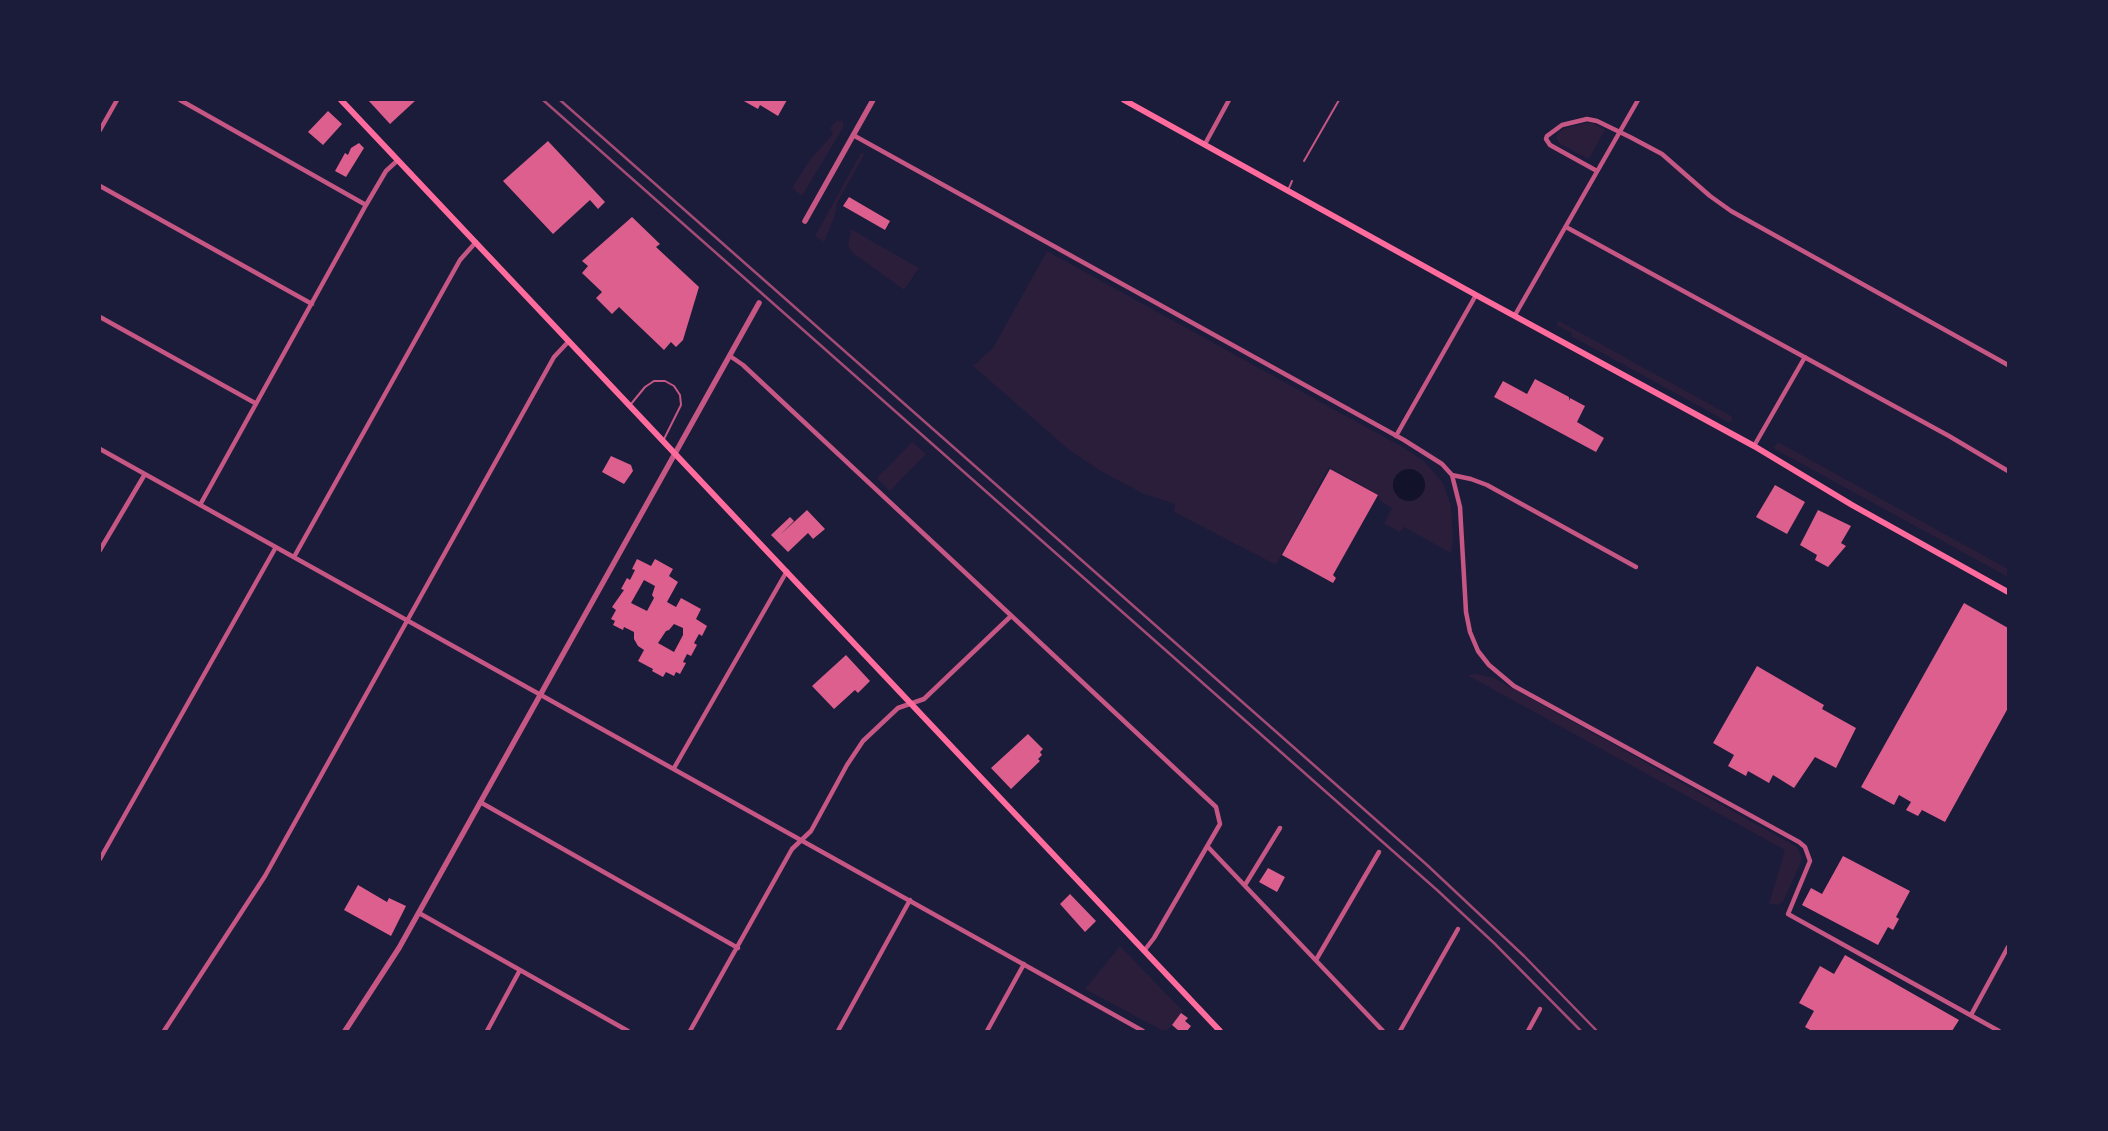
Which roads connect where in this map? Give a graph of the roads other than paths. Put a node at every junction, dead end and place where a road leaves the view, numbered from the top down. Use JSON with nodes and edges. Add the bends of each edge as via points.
{"nodes":[{"id":1,"x":117,"y":100,"type":"edge"},
{"id":2,"x":180,"y":100,"type":"edge"},
{"id":3,"x":341,"y":100,"type":"edge"},
{"id":4,"x":872,"y":100,"type":"edge"},
{"id":5,"x":1124,"y":100,"type":"edge"},
{"id":6,"x":1229,"y":100,"type":"edge"},
{"id":7,"x":1338,"y":100,"type":"edge"},
{"id":8,"x":1638,"y":100,"type":"edge"},
{"id":9,"x":100,"y":130,"type":"edge"},
{"id":10,"x":1619,"y":132,"type":"junction"},
{"id":11,"x":853,"y":135,"type":"junction"},
{"id":12,"x":1205,"y":144,"type":"junction"},
{"id":13,"x":398,"y":160,"type":"junction"},
{"id":14,"x":1304,"y":161,"type":"dead end"},
{"id":15,"x":1597,"y":171,"type":"junction"},
{"id":16,"x":1292,"y":181,"type":"dead end"},
{"id":17,"x":100,"y":186,"type":"edge"},
{"id":18,"x":1288,"y":190,"type":"junction"},
{"id":19,"x":366,"y":205,"type":"junction"},
{"id":20,"x":805,"y":221,"type":"dead end"},
{"id":21,"x":1566,"y":227,"type":"junction"},
{"id":22,"x":476,"y":242,"type":"junction"},
{"id":23,"x":1476,"y":295,"type":"junction"},
{"id":24,"x":759,"y":303,"type":"dead end"},
{"id":25,"x":312,"y":304,"type":"junction"},
{"id":26,"x":1515,"y":315,"type":"junction"},
{"id":27,"x":100,"y":317,"type":"edge"},
{"id":28,"x":569,"y":341,"type":"junction"},
{"id":29,"x":730,"y":356,"type":"junction"},
{"id":30,"x":1805,"y":357,"type":"junction"},
{"id":31,"x":2008,"y":365,"type":"edge"},
{"id":32,"x":256,"y":403,"type":"junction"},
{"id":33,"x":629,"y":406,"type":"junction"},
{"id":34,"x":1396,"y":436,"type":"junction"},
{"id":35,"x":662,"y":441,"type":"junction"},
{"id":36,"x":1754,"y":446,"type":"junction"},
{"id":37,"x":100,"y":449,"type":"edge"},
{"id":38,"x":675,"y":454,"type":"junction"},
{"id":39,"x":2008,"y":471,"type":"edge"},
{"id":40,"x":144,"y":474,"type":"junction"},
{"id":41,"x":1452,"y":475,"type":"junction"},
{"id":42,"x":200,"y":505,"type":"junction"},
{"id":43,"x":276,"y":547,"type":"junction"},
{"id":44,"x":100,"y":550,"type":"edge"},
{"id":45,"x":294,"y":557,"type":"junction"},
{"id":46,"x":1636,"y":568,"type":"dead end"},
{"id":47,"x":787,"y":572,"type":"junction"},
{"id":48,"x":1983,"y":576,"type":"junction"},
{"id":49,"x":2008,"y":588,"type":"edge"},
{"id":50,"x":2008,"y":592,"type":"edge"},
{"id":51,"x":1012,"y":616,"type":"junction"},
{"id":52,"x":408,"y":621,"type":"junction"},
{"id":53,"x":540,"y":695,"type":"junction"},
{"id":54,"x":912,"y":704,"type":"junction"},
{"id":55,"x":674,"y":768,"type":"junction"},
{"id":56,"x":480,"y":802,"type":"junction"},
{"id":57,"x":1280,"y":828,"type":"dead end"},
{"id":58,"x":802,"y":840,"type":"junction"},
{"id":59,"x":1208,"y":847,"type":"junction"},
{"id":60,"x":1379,"y":852,"type":"dead end"},
{"id":61,"x":100,"y":859,"type":"edge"},
{"id":62,"x":1245,"y":885,"type":"junction"},
{"id":63,"x":910,"y":900,"type":"junction"},
{"id":64,"x":419,"y":913,"type":"junction"},
{"id":65,"x":1458,"y":929,"type":"dead end"},
{"id":66,"x":2008,"y":947,"type":"edge"},
{"id":67,"x":738,"y":948,"type":"junction"},
{"id":68,"x":1144,"y":951,"type":"junction"},
{"id":69,"x":1316,"y":960,"type":"junction"},
{"id":70,"x":1024,"y":964,"type":"junction"},
{"id":71,"x":520,"y":970,"type":"junction"},
{"id":72,"x":1540,"y":1009,"type":"dead end"},
{"id":73,"x":1971,"y":1015,"type":"junction"},
{"id":74,"x":164,"y":1031,"type":"edge"},
{"id":75,"x":345,"y":1031,"type":"edge"},
{"id":76,"x":487,"y":1031,"type":"edge"},
{"id":77,"x":628,"y":1031,"type":"edge"},
{"id":78,"x":690,"y":1031,"type":"edge"},
{"id":79,"x":838,"y":1031,"type":"edge"},
{"id":80,"x":987,"y":1031,"type":"edge"},
{"id":81,"x":1143,"y":1031,"type":"edge"},
{"id":82,"x":1220,"y":1031,"type":"edge"},
{"id":83,"x":1383,"y":1031,"type":"edge"},
{"id":84,"x":1400,"y":1031,"type":"edge"},
{"id":85,"x":1528,"y":1031,"type":"edge"},
{"id":86,"x":1999,"y":1031,"type":"edge"}],
"edges":[{"from":1,"to":9,"type":"street"},
{"from":2,"to":19,"type":"street"},
{"from":3,"to":13,"type":"main road"},
{"from":4,"to":11,"type":"street"},
{"from":5,"to":12,"type":"main road"},
{"from":6,"to":12,"type":"street"},
{"from":7,"to":14,"type":"lane"},
{"from":8,"to":10,"type":"street"},
{"from":10,"to":15,"type":"street"},
{"from":10,"to":15,"type":"street","via":[[1587,119],[1562,125],[1547,136],[1550,145]]},
{"from":10,"to":31,"type":"street","via":[[1662,154],[1731,211]]},
{"from":11,"to":20,"type":"street"},
{"from":11,"to":34,"type":"street"},
{"from":12,"to":18,"type":"main road"},
{"from":13,"to":19,"type":"street","via":[[386,171]]},
{"from":13,"to":22,"type":"main road"},
{"from":15,"to":21,"type":"street"},
{"from":16,"to":18,"type":"lane"},
{"from":17,"to":25,"type":"street"},
{"from":18,"to":23,"type":"main road"},
{"from":19,"to":25,"type":"street"},
{"from":21,"to":26,"type":"street"},
{"from":21,"to":30,"type":"street"},
{"from":22,"to":28,"type":"main road"},
{"from":22,"to":45,"type":"street","via":[[460,260]]},
{"from":23,"to":26,"type":"main road"},
{"from":23,"to":34,"type":"street"},
{"from":24,"to":29,"type":"street"},
{"from":25,"to":32,"type":"street"},
{"from":26,"to":36,"type":"main road"},
{"from":27,"to":32,"type":"street"},
{"from":28,"to":33,"type":"main road"},
{"from":28,"to":52,"type":"street","via":[[554,357]]},
{"from":29,"to":38,"type":"street"},
{"from":29,"to":51,"type":"street"},
{"from":30,"to":36,"type":"street"},
{"from":30,"to":39,"type":"street"},
{"from":32,"to":42,"type":"street"},
{"from":33,"to":35,"type":"main road"},
{"from":33,"to":35,"type":"lane","via":[[650,383],[665,381],[674,386],[680,395],[680,405]]},
{"from":34,"to":41,"type":"street","via":[[1442,464]]},
{"from":35,"to":38,"type":"main road"},
{"from":36,"to":48,"type":"main road","via":[[1852,505]]},
{"from":37,"to":40,"type":"street"},
{"from":38,"to":47,"type":"main road"},
{"from":38,"to":53,"type":"street"},
{"from":40,"to":42,"type":"street"},
{"from":40,"to":44,"type":"street"},
{"from":41,"to":46,"type":"street","via":[[1487,485]]},
{"from":41,"to":73,"type":"street","via":[[1460,507],[1466,612],[1478,651],[1489,665],[1514,686],[1799,842],[1805,847],[1810,861],[1788,914]]},
{"from":42,"to":43,"type":"street"},
{"from":43,"to":45,"type":"street"},
{"from":43,"to":61,"type":"street"},
{"from":45,"to":52,"type":"street"},
{"from":47,"to":54,"type":"main road"},
{"from":47,"to":55,"type":"street"},
{"from":48,"to":49,"type":"main road"},
{"from":48,"to":50,"type":"main road"},
{"from":51,"to":54,"type":"street","via":[[924,699]]},
{"from":51,"to":59,"type":"street","via":[[1216,807],[1220,824]]},
{"from":52,"to":53,"type":"street"},
{"from":52,"to":74,"type":"street","via":[[265,876]]},
{"from":53,"to":55,"type":"street"},
{"from":53,"to":56,"type":"street"},
{"from":54,"to":58,"type":"street","via":[[898,708],[863,740],[811,831]]},
{"from":54,"to":68,"type":"main road"},
{"from":55,"to":58,"type":"street"},
{"from":56,"to":64,"type":"street"},
{"from":56,"to":67,"type":"street"},
{"from":57,"to":62,"type":"street"},
{"from":58,"to":63,"type":"street"},
{"from":58,"to":67,"type":"street","via":[[792,849]]},
{"from":59,"to":62,"type":"street"},
{"from":59,"to":68,"type":"street"},
{"from":60,"to":69,"type":"street"},
{"from":62,"to":69,"type":"street"},
{"from":63,"to":70,"type":"street"},
{"from":63,"to":79,"type":"street"},
{"from":64,"to":71,"type":"street"},
{"from":64,"to":75,"type":"street"},
{"from":65,"to":84,"type":"street"},
{"from":66,"to":73,"type":"street"},
{"from":67,"to":78,"type":"street"},
{"from":68,"to":82,"type":"main road"},
{"from":69,"to":83,"type":"street"},
{"from":70,"to":80,"type":"street"},
{"from":70,"to":81,"type":"street"},
{"from":71,"to":76,"type":"street"},
{"from":71,"to":77,"type":"street"},
{"from":72,"to":85,"type":"street"},
{"from":73,"to":86,"type":"street"}]}
